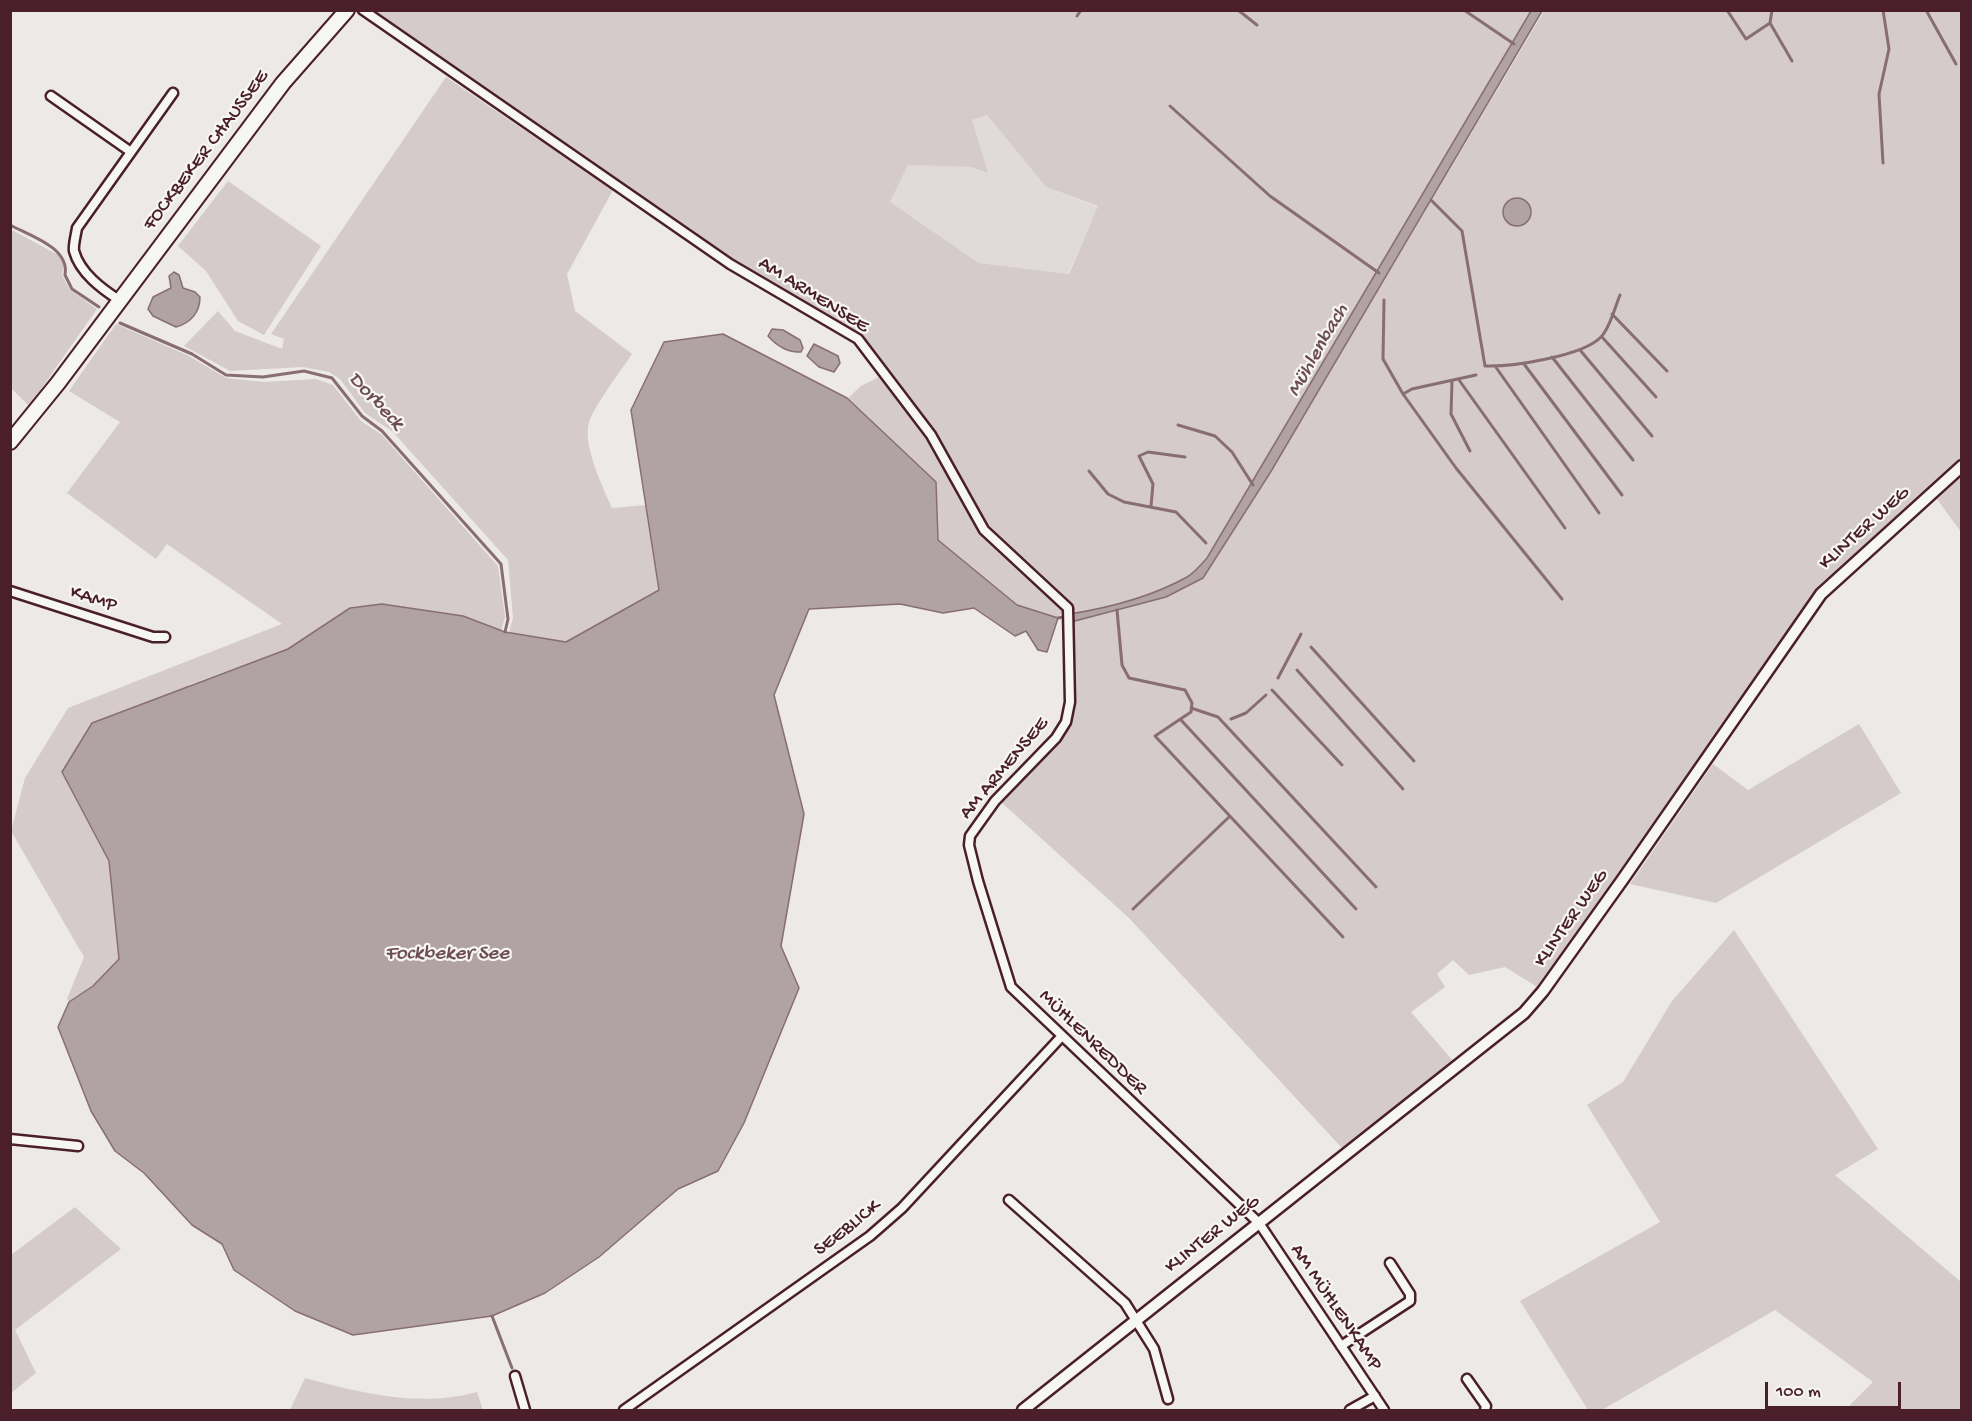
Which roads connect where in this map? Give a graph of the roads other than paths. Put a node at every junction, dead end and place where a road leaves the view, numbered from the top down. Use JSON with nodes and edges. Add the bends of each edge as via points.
{"nodes":[{"id":1,"x":363,"y":10,"type":"edge"},
{"id":2,"x":344,"y":14,"type":"edge"},
{"id":3,"x":173,"y":93,"type":"dead end"},
{"id":4,"x":51,"y":96,"type":"dead end"},
{"id":5,"x":131,"y":152,"type":"junction"},
{"id":6,"x":119,"y":300,"type":"junction"},
{"id":7,"x":10,"y":442,"type":"edge"},
{"id":8,"x":1962,"y":465,"type":"edge"},
{"id":9,"x":10,"y":591,"type":"edge"},
{"id":10,"x":165,"y":637,"type":"dead end"},
{"id":11,"x":969,"y":845,"type":"joint"},
{"id":12,"x":1061,"y":1037,"type":"junction"},
{"id":13,"x":10,"y":1139,"type":"edge"},
{"id":14,"x":78,"y":1146,"type":"dead end"},
{"id":15,"x":1010,"y":1200,"type":"dead end"},
{"id":16,"x":1259,"y":1223,"type":"junction"},
{"id":17,"x":1390,"y":1263,"type":"dead end"},
{"id":18,"x":1135,"y":1320,"type":"junction"},
{"id":19,"x":1341,"y":1346,"type":"junction"},
{"id":20,"x":515,"y":1376,"type":"dead end"},
{"id":21,"x":1467,"y":1379,"type":"dead end"},
{"id":22,"x":1375,"y":1396,"type":"junction"},
{"id":23,"x":1168,"y":1399,"type":"dead end"},
{"id":24,"x":525,"y":1410,"type":"edge"},
{"id":25,"x":624,"y":1410,"type":"edge"},
{"id":26,"x":1023,"y":1410,"type":"edge"},
{"id":27,"x":1350,"y":1410,"type":"edge"},
{"id":28,"x":1384,"y":1410,"type":"edge"},
{"id":29,"x":1485,"y":1410,"type":"edge"}],
"edges":[{"from":1,"to":11,"type":"street","name":"AM ARMENSEE","via":[[730,264],[858,339],[931,435],[984,530],[1068,608],[1070,702],[1066,722],[1056,738],[994,801],[974,828]]},
{"from":2,"to":6,"type":"main road","name":"FOCKBEKER CHAUSSEE","via":[[283,83]]},
{"from":3,"to":5,"type":"street"},
{"from":4,"to":5,"type":"street"},
{"from":5,"to":6,"type":"street","via":[[77,228],[74,250],[82,268]]},
{"from":6,"to":7,"type":"main road","name":"FOCKBEKER CHAUSSEE"},
{"from":8,"to":16,"type":"street","name":"KLINTER WEG","via":[[1821,594],[1623,879],[1524,1012]]},
{"from":9,"to":10,"type":"street","name":"KAMP","via":[[153,637]]},
{"from":11,"to":12,"type":"street","name":"MÜHLENREDDER","via":[[1011,987]]},
{"from":12,"to":16,"type":"street","name":"MÜHLENREDDER"},
{"from":12,"to":25,"type":"street","name":"SEEBLICK","via":[[902,1208],[870,1236]]},
{"from":13,"to":14,"type":"street"},
{"from":15,"to":18,"type":"street","via":[[1125,1303]]},
{"from":16,"to":18,"type":"street","name":"KLINTER WEG"},
{"from":16,"to":19,"type":"street","name":"AM MÜHLENKAMP"},
{"from":17,"to":19,"type":"street","via":[[1410,1294],[1410,1301]]},
{"from":18,"to":23,"type":"street","via":[[1154,1349]]},
{"from":18,"to":26,"type":"street","name":"KLINTER WEG"},
{"from":19,"to":22,"type":"street","name":"AM MÜHLENKAMP"},
{"from":20,"to":24,"type":"street"},
{"from":21,"to":29,"type":"street"},
{"from":22,"to":27,"type":"street"},
{"from":22,"to":28,"type":"street","name":"AM MÜHLENKAMP"}]}
